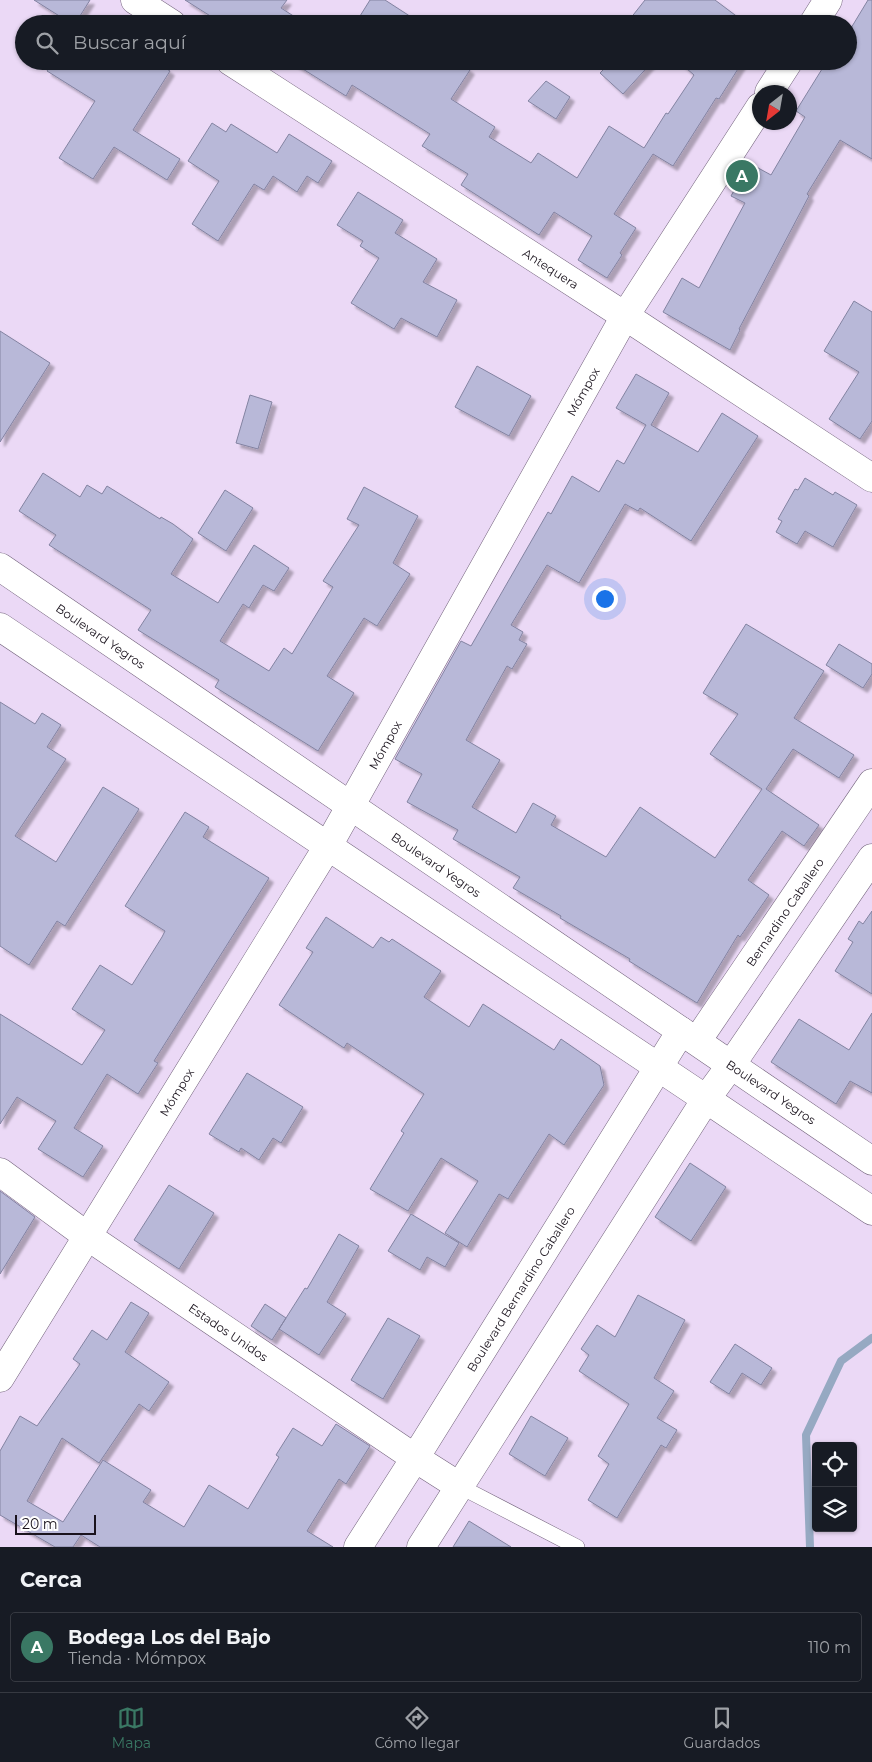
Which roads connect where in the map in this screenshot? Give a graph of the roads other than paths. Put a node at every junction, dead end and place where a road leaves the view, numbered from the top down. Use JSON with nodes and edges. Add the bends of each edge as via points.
{"nodes":[{"id":1,"x":135,"y":0,"type":"edge"},
{"id":2,"x":828,"y":0,"type":"edge"},
{"id":3,"x":158,"y":15,"type":"edge"},
{"id":4,"x":819,"y":15,"type":"edge"},
{"id":5,"x":244,"y":70,"type":"edge"},
{"id":6,"x":782,"y":70,"type":"edge"},
{"id":7,"x":773,"y":85,"type":"edge"},
{"id":8,"x":752,"y":118,"type":"edge"},
{"id":9,"x":625,"y":316,"type":"junction"},
{"id":10,"x":872,"y":478,"type":"edge"},
{"id":11,"x":0,"y":567,"type":"edge"},
{"id":12,"x":0,"y":627,"type":"edge"},
{"id":13,"x":872,"y":783,"type":"edge"},
{"id":14,"x":352,"y":806,"type":"junction"},
{"id":15,"x":328,"y":846,"type":"junction"},
{"id":16,"x":872,"y":858,"type":"edge"},
{"id":17,"x":689,"y":1036,"type":"junction"},
{"id":18,"x":731,"y":1065,"type":"junction"},
{"id":19,"x":658,"y":1068,"type":"junction"},
{"id":20,"x":706,"y":1099,"type":"junction"},
{"id":21,"x":872,"y":1161,"type":"edge"},
{"id":22,"x":0,"y":1172,"type":"edge"},
{"id":23,"x":872,"y":1211,"type":"edge"},
{"id":24,"x":87,"y":1236,"type":"junction"},
{"id":25,"x":0,"y":1378,"type":"edge"},
{"id":26,"x":415,"y":1458,"type":"junction"},
{"id":27,"x":459,"y":1486,"type":"junction"},
{"id":28,"x":358,"y":1547,"type":"edge"},
{"id":29,"x":421,"y":1547,"type":"edge"},
{"id":30,"x":577,"y":1547,"type":"edge"}],
"edges":[{"from":1,"to":3,"type":"street"},
{"from":2,"to":4,"type":"street"},
{"from":5,"to":9,"type":"street","name":"Antequera"},
{"from":6,"to":7,"type":"street"},
{"from":8,"to":9,"type":"street","name":"Mómpox"},
{"from":9,"to":10,"type":"street","name":"Antequera"},
{"from":9,"to":14,"type":"street","name":"Mómpox"},
{"from":11,"to":14,"type":"street","name":"Boulevard Yegros"},
{"from":12,"to":15,"type":"street"},
{"from":13,"to":17,"type":"street","name":"Bernardino Caballero"},
{"from":14,"to":15,"type":"street","name":"Mómpox"},
{"from":14,"to":17,"type":"street","name":"Boulevard Yegros"},
{"from":15,"to":19,"type":"street"},
{"from":15,"to":24,"type":"street","name":"Mómpox"},
{"from":16,"to":18,"type":"street"},
{"from":17,"to":18,"type":"street","name":"Boulevard Yegros"},
{"from":17,"to":19,"type":"street","name":"Boulevard Bernardino Caballero"},
{"from":18,"to":20,"type":"street"},
{"from":18,"to":21,"type":"street","name":"Boulevard Yegros"},
{"from":19,"to":20,"type":"street"},
{"from":19,"to":26,"type":"street","name":"Boulevard Bernardino Caballero"},
{"from":20,"to":23,"type":"street"},
{"from":20,"to":27,"type":"street"},
{"from":22,"to":24,"type":"street","name":"Estados Unidos"},
{"from":24,"to":25,"type":"street","name":"Mómpox"},
{"from":24,"to":26,"type":"street","name":"Estados Unidos"},
{"from":26,"to":27,"type":"street","name":"Estados Unidos"},
{"from":26,"to":28,"type":"street","name":"Boulevard Bernardino Caballero"},
{"from":27,"to":29,"type":"street"},
{"from":27,"to":30,"type":"lane"}]}
